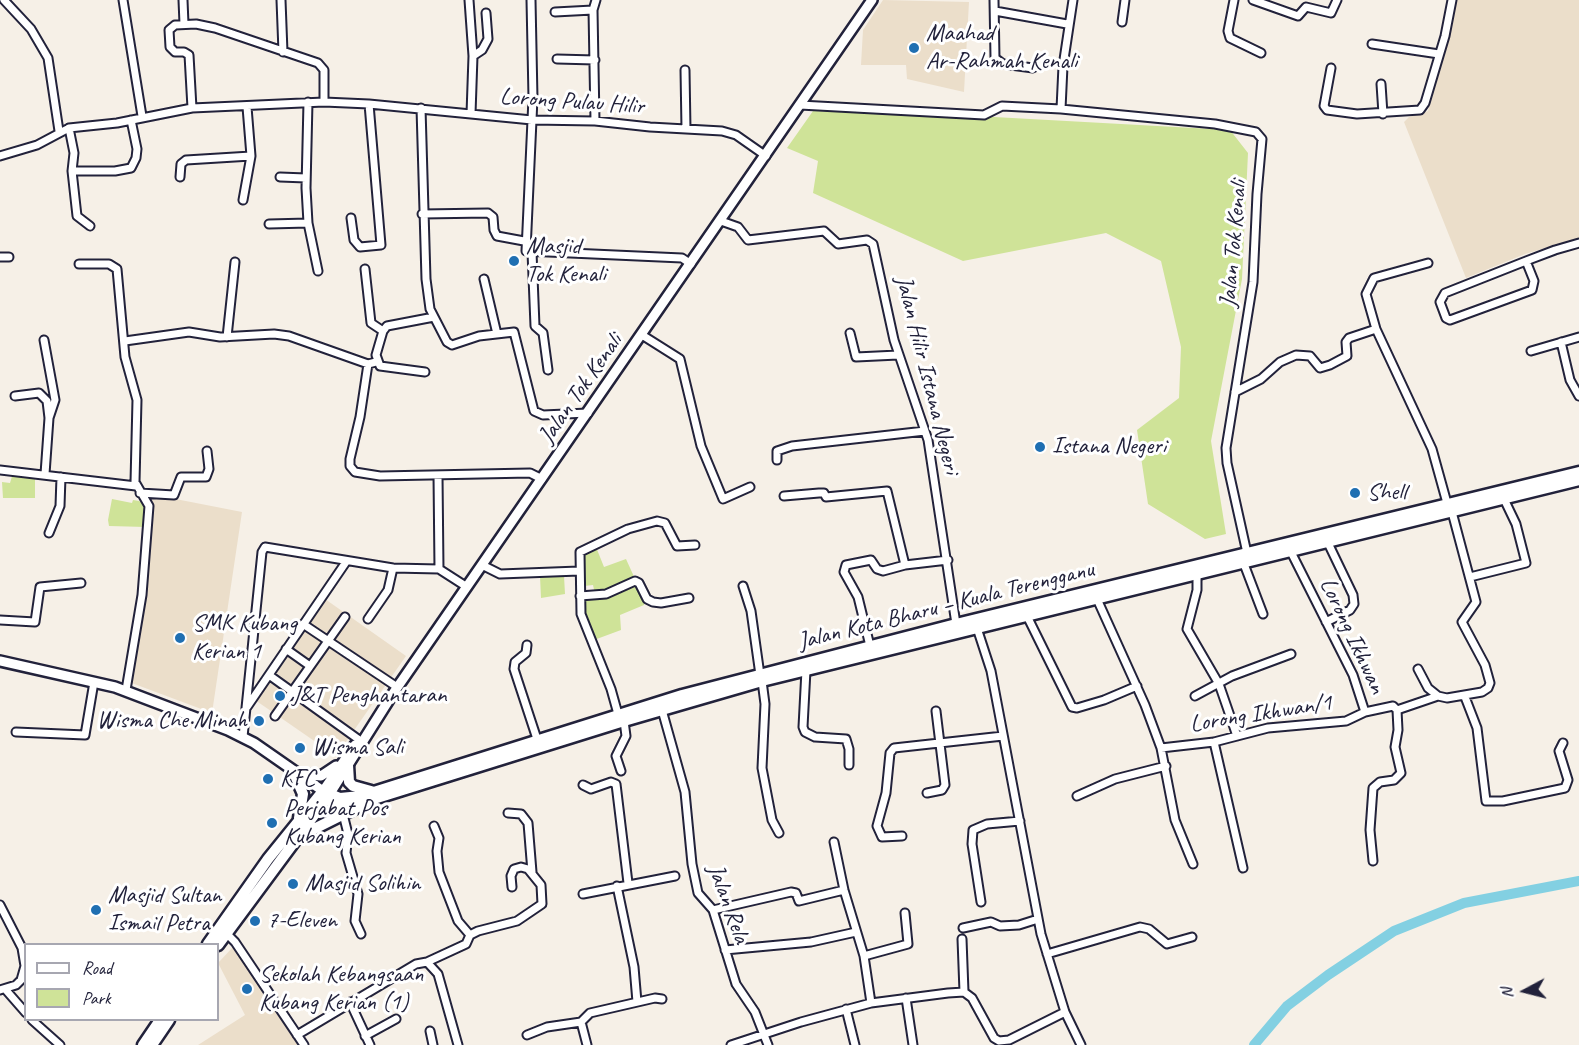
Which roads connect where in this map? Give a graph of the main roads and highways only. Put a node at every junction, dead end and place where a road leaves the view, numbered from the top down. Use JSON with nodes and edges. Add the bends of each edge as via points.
{"nodes":[{"id":1,"x":872,"y":0,"type":"edge"},
{"id":2,"x":1579,"y":472,"type":"edge"},
{"id":3,"x":1579,"y":480,"type":"edge"},
{"id":4,"x":1450,"y":508,"type":"junction"},
{"id":5,"x":1288,"y":550,"type":"junction"},
{"id":6,"x":1246,"y":558,"type":"junction"},
{"id":7,"x":1120,"y":589,"type":"junction"},
{"id":8,"x":0,"y":661,"type":"edge"},
{"id":9,"x":761,"y":678,"type":"junction"},
{"id":10,"x":395,"y":691,"type":"junction"},
{"id":11,"x":621,"y":718,"type":"junction"},
{"id":12,"x":349,"y":753,"type":"junction"},
{"id":13,"x":348,"y":765,"type":"junction"},
{"id":14,"x":298,"y":776,"type":"junction"},
{"id":15,"x":324,"y":795,"type":"junction"},
{"id":16,"x":376,"y":795,"type":"junction"},
{"id":17,"x":295,"y":826,"type":"junction"},
{"id":18,"x":296,"y":838,"type":"junction"},
{"id":19,"x":223,"y":930,"type":"junction"},
{"id":20,"x":210,"y":943,"type":"edge"},
{"id":21,"x":219,"y":943,"type":"edge"},
{"id":22,"x":159,"y":1021,"type":"edge"},
{"id":23,"x":168,"y":1021,"type":"edge"},
{"id":24,"x":143,"y":1045,"type":"edge"},
{"id":25,"x":152,"y":1045,"type":"edge"}],
"edges":[{"from":1,"to":10,"type":"main road","name":"Jalan Tok Kenali"},
{"from":2,"to":4,"type":"highway","name":"Jalan Kota Bharu – Kuala Terengganu"},
{"from":3,"to":4,"type":"highway","name":"Jalan Kota Bharu – Kuala Terengganu"},
{"from":4,"to":5,"type":"highway","name":"Jalan Kota Bharu – Kuala Terengganu"},
{"from":4,"to":5,"type":"highway","name":"Jalan Kota Bharu – Kuala Terengganu","via":[[1328,543]]},
{"from":5,"to":6,"type":"highway","name":"Jalan Kota Bharu – Kuala Terengganu"},
{"from":6,"to":7,"type":"highway","name":"Jalan Kota Bharu – Kuala Terengganu"},
{"from":6,"to":7,"type":"highway","name":"Jalan Kota Bharu – Kuala Terengganu","via":[[1197,575]]},
{"from":7,"to":9,"type":"highway","name":"Jalan Kota Bharu – Kuala Terengganu","via":[[956,624]]},
{"from":7,"to":9,"type":"highway","name":"Jalan Kota Bharu – Kuala Terengganu","via":[[1097,599]]},
{"from":8,"to":14,"type":"main road","via":[[126,690],[243,737]]},
{"from":9,"to":11,"type":"highway","name":"Jalan Kota Bharu – Kuala Terengganu"},
{"from":9,"to":11,"type":"highway","name":"Jalan Kota Bharu – Kuala Terengganu","via":[[662,710]]},
{"from":10,"to":12,"type":"main road","name":"Jalan Tok Kenali"},
{"from":10,"to":13,"type":"main road","name":"Jalan Tok Kenali"},
{"from":11,"to":16,"type":"highway","name":"Jalan Kota Bharu – Kuala Terengganu"},
{"from":11,"to":16,"type":"highway","name":"Jalan Kota Bharu – Kuala Terengganu","via":[[537,740]]},
{"from":12,"to":14,"type":"main road","via":[[327,773]]},
{"from":12,"to":15,"type":"main road","name":"Jalan Tok Kenali"},
{"from":13,"to":15,"type":"main road","name":"Jalan Tok Kenali"},
{"from":13,"to":16,"type":"highway","via":[[349,782]]},
{"from":14,"to":15,"type":"main road"},
{"from":14,"to":17,"type":"highway","via":[[304,800]]},
{"from":15,"to":16,"type":"highway","name":"Jalan Kota Bharu – Kuala Terengganu"},
{"from":15,"to":17,"type":"highway"},
{"from":15,"to":18,"type":"highway"},
{"from":16,"to":18,"type":"highway"},
{"from":17,"to":19,"type":"highway"},
{"from":18,"to":19,"type":"highway"},
{"from":19,"to":20,"type":"highway"},
{"from":19,"to":21,"type":"highway"},
{"from":22,"to":24,"type":"highway"},
{"from":23,"to":25,"type":"highway"}]}
